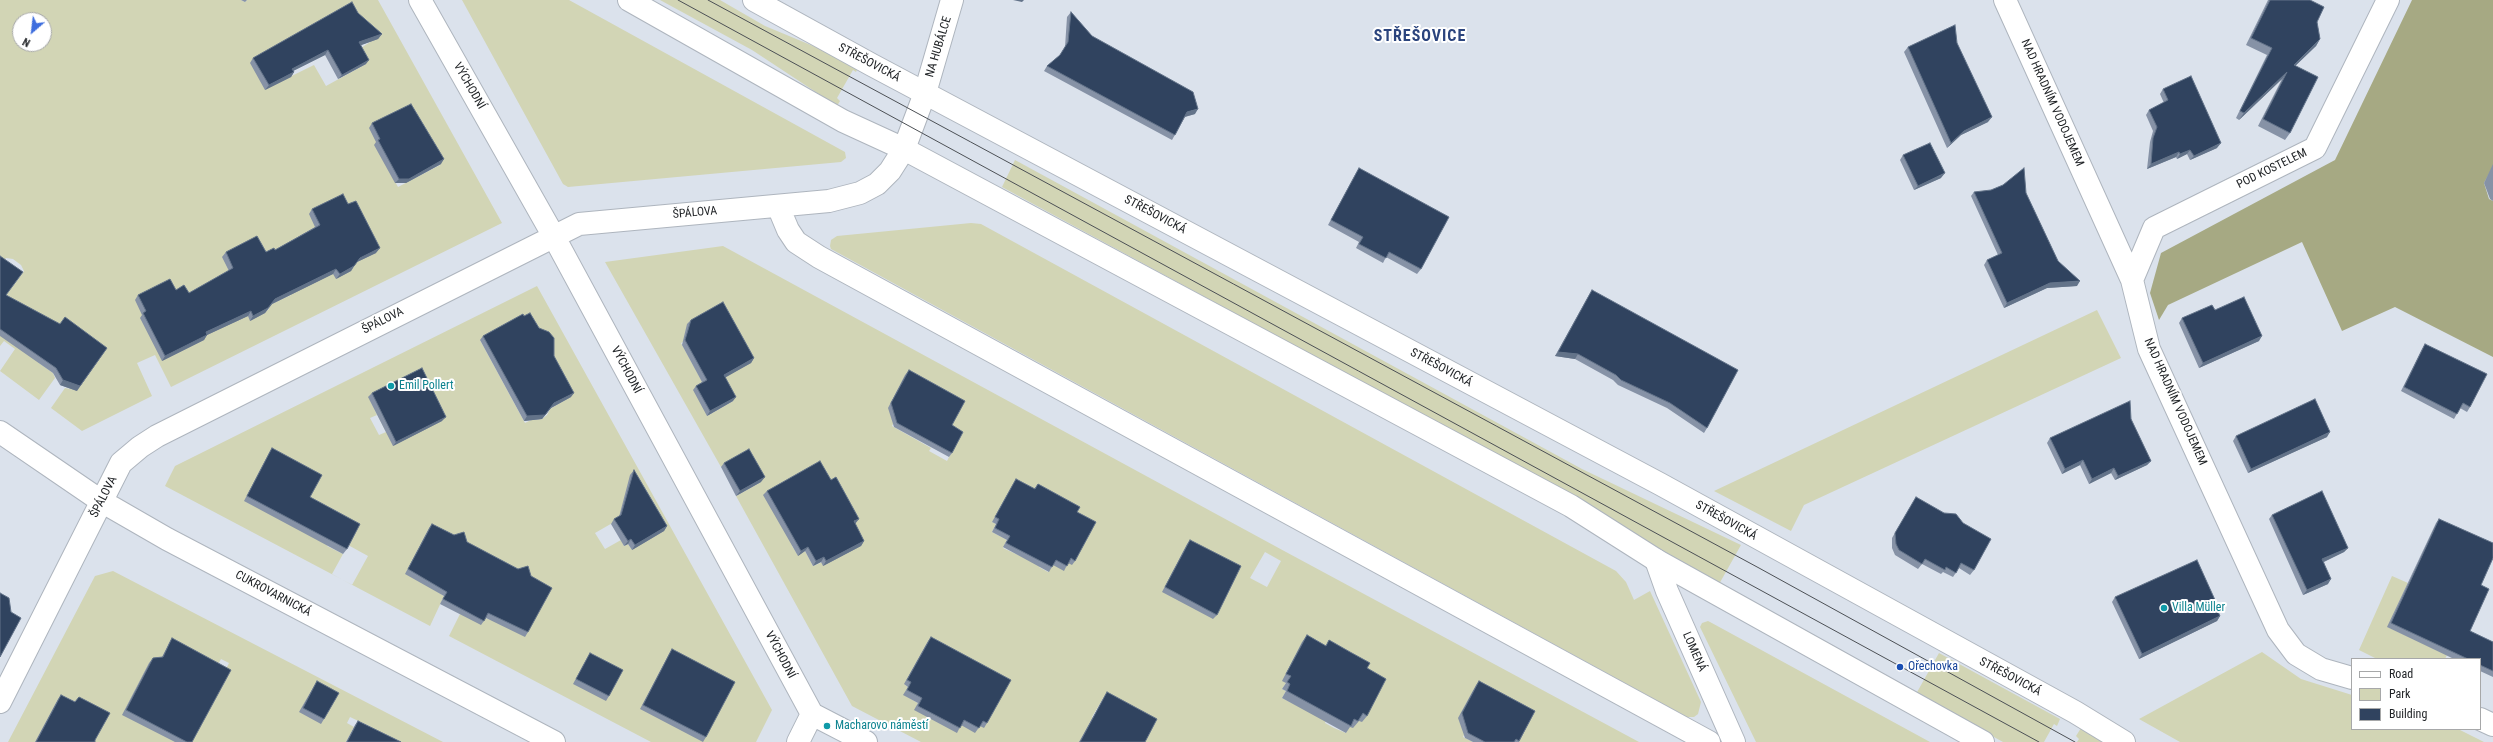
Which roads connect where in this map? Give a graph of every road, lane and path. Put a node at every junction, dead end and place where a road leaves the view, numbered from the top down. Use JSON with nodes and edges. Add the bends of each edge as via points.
{"nodes":[{"id":1,"x":420,"y":0,"type":"edge"},
{"id":2,"x":629,"y":0,"type":"edge"},
{"id":3,"x":754,"y":0,"type":"edge"},
{"id":4,"x":952,"y":0,"type":"edge"},
{"id":5,"x":2005,"y":0,"type":"edge"},
{"id":6,"x":2388,"y":0,"type":"edge"},
{"id":7,"x":925,"y":93,"type":"junction"},
{"id":8,"x":904,"y":149,"type":"junction"},
{"id":9,"x":778,"y":206,"type":"junction"},
{"id":10,"x":553,"y":235,"type":"junction"},
{"id":11,"x":2132,"y":280,"type":"junction"},
{"id":12,"x":0,"y":432,"type":"edge"},
{"id":13,"x":101,"y":501,"type":"junction"},
{"id":14,"x":1656,"y":560,"type":"junction"},
{"id":15,"x":2351,"y":678,"type":"edge"},
{"id":16,"x":0,"y":702,"type":"edge"},
{"id":17,"x":812,"y":714,"type":"junction"},
{"id":18,"x":2481,"y":720,"type":"edge"},
{"id":19,"x":2493,"y":726,"type":"edge"},
{"id":20,"x":554,"y":742,"type":"edge"},
{"id":21,"x":798,"y":742,"type":"edge"},
{"id":22,"x":866,"y":742,"type":"edge"},
{"id":23,"x":1709,"y":742,"type":"edge"},
{"id":24,"x":1734,"y":742,"type":"edge"},
{"id":25,"x":1983,"y":742,"type":"edge"},
{"id":26,"x":2124,"y":742,"type":"edge"}],
"edges":[{"from":1,"to":10,"type":"street","name":"VÝCHODNÍ"},
{"from":2,"to":8,"type":"street","via":[[843,121]]},
{"from":3,"to":7,"type":"street","name":"STŘEŠOVICKÁ"},
{"from":4,"to":7,"type":"street","name":"NA HUBÁLCE"},
{"from":5,"to":11,"type":"street","name":"NAD HRADNÍM VODOJEMEM"},
{"from":6,"to":11,"type":"street","name":"POD KOSTELEM","via":[[2315,148],[2154,228]]},
{"from":7,"to":8,"type":"street","name":"NA HUBÁLCE"},
{"from":7,"to":26,"type":"street","name":"STŘEŠOVICKÁ","via":[[1660,484],[2075,712]]},
{"from":8,"to":9,"type":"street","name":"ŠPÁLOVA","via":[[890,171],[877,184],[860,193],[829,201]]},
{"from":8,"to":14,"type":"street","via":[[1571,506]]},
{"from":9,"to":10,"type":"street","name":"ŠPÁLOVA","via":[[579,224]]},
{"from":9,"to":23,"type":"street","via":[[796,242],[819,257]]},
{"from":10,"to":13,"type":"street","name":"ŠPÁLOVA","via":[[156,436],[121,463]]},
{"from":10,"to":17,"type":"street","name":"VÝCHODNÍ"},
{"from":11,"to":15,"type":"street","name":"NAD HRADNÍM VODOJEMEM","via":[[2149,350],[2278,630],[2296,654],[2321,669]]},
{"from":12,"to":13,"type":"street","name":"CUKROVARNICKÁ"},
{"from":13,"to":16,"type":"street","name":"ŠPÁLOVA"},
{"from":13,"to":20,"type":"street","name":"CUKROVARNICKÁ","via":[[167,539]]},
{"from":14,"to":24,"type":"street","name":"LOMENÁ","via":[[1667,591]]},
{"from":14,"to":25,"type":"street"},
{"from":17,"to":21,"type":"street"},
{"from":17,"to":22,"type":"street"},
{"from":18,"to":19,"type":"street"}]}
